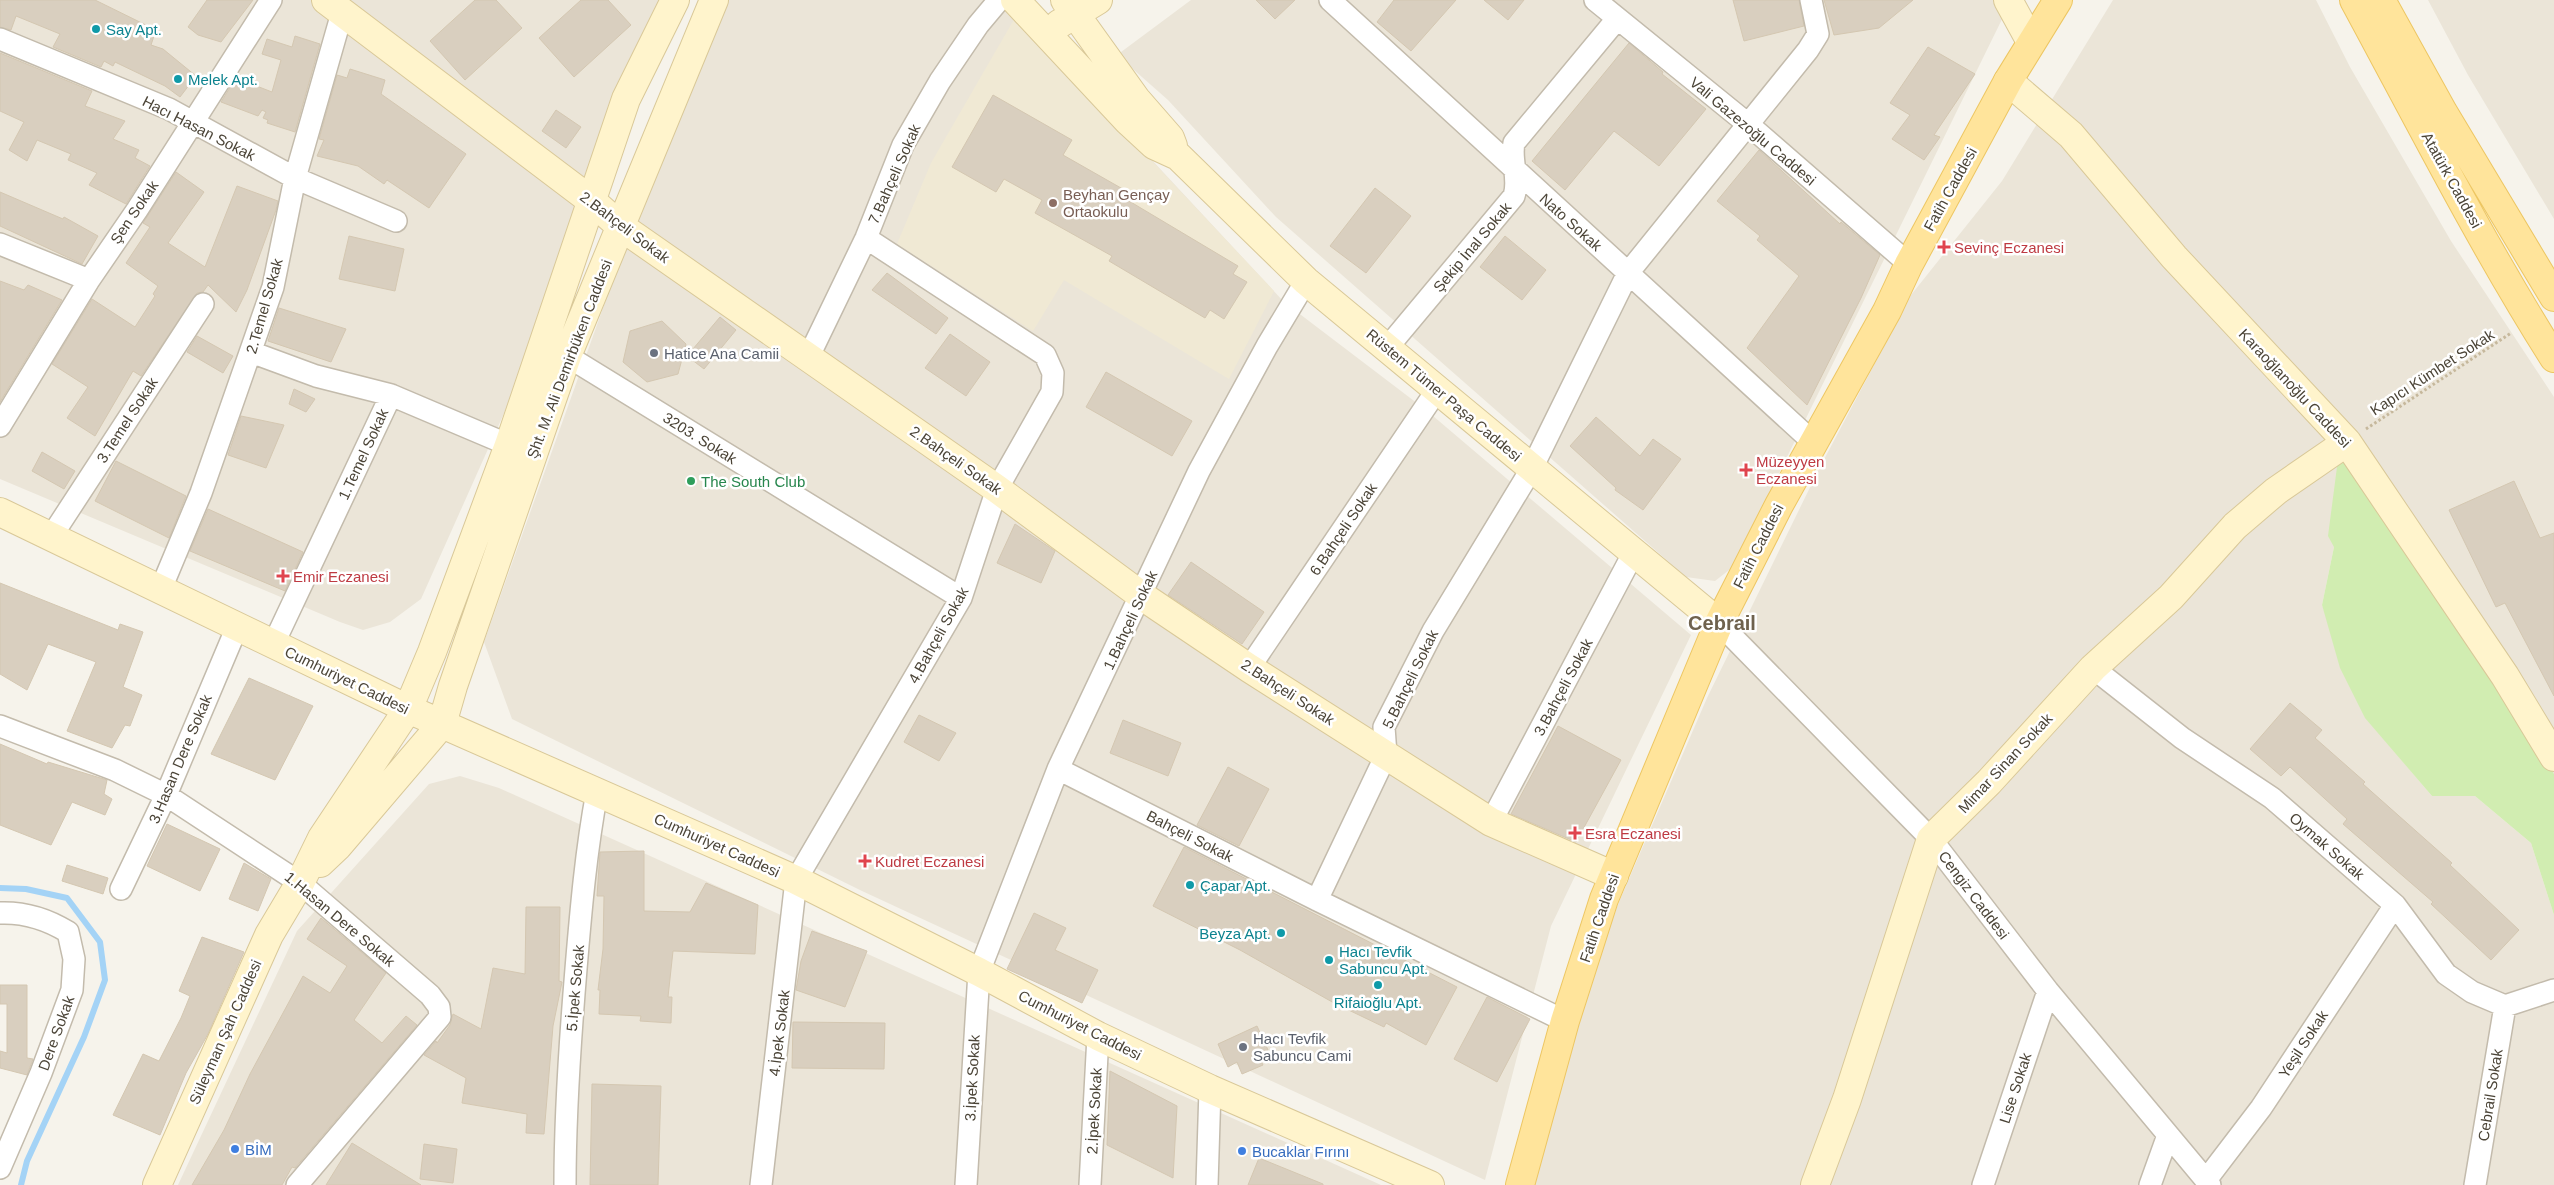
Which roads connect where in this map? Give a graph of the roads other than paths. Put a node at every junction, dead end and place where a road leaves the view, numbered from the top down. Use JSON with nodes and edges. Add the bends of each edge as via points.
{"nodes":[{"id":1,"x":271,"y":0,"type":"edge"},
{"id":2,"x":675,"y":0,"type":"edge"},
{"id":3,"x":714,"y":0,"type":"edge"},
{"id":4,"x":999,"y":0,"type":"edge"},
{"id":5,"x":1015,"y":0,"type":"edge"},
{"id":6,"x":1098,"y":0,"type":"edge"},
{"id":7,"x":1330,"y":0,"type":"edge"},
{"id":8,"x":1595,"y":0,"type":"edge"},
{"id":9,"x":1811,"y":0,"type":"edge"},
{"id":10,"x":2008,"y":0,"type":"edge"},
{"id":11,"x":2058,"y":0,"type":"edge"},
{"id":12,"x":2354,"y":0,"type":"edge"},
{"id":13,"x":2381,"y":0,"type":"edge"},
{"id":14,"x":334,"y":6,"type":"edge"},
{"id":15,"x":1070,"y":7,"type":"edge"},
{"id":16,"x":1617,"y":20,"type":"junction"},
{"id":17,"x":1040,"y":28,"type":"junction"},
{"id":18,"x":0,"y":39,"type":"edge"},
{"id":19,"x":2031,"y":42,"type":"junction"},
{"id":20,"x":2008,"y":81,"type":"junction"},
{"id":21,"x":193,"y":122,"type":"junction"},
{"id":22,"x":1749,"y":126,"type":"junction"},
{"id":23,"x":1178,"y":156,"type":"junction"},
{"id":24,"x":1515,"y":171,"type":"junction"},
{"id":25,"x":295,"y":178,"type":"junction"},
{"id":26,"x":593,"y":202,"type":"junction"},
{"id":27,"x":396,"y":221,"type":"dead end"},
{"id":28,"x":620,"y":226,"type":"junction"},
{"id":29,"x":866,"y":238,"type":"junction"},
{"id":30,"x":0,"y":244,"type":"edge"},
{"id":31,"x":1909,"y":264,"type":"junction"},
{"id":32,"x":1628,"y":273,"type":"junction"},
{"id":33,"x":89,"y":280,"type":"junction"},
{"id":34,"x":1306,"y":281,"type":"junction"},
{"id":35,"x":2554,"y":297,"type":"edge"},
{"id":36,"x":204,"y":304,"type":"dead end"},
{"id":37,"x":1387,"y":348,"type":"junction"},
{"id":38,"x":251,"y":352,"type":"junction"},
{"id":39,"x":566,"y":356,"type":"junction"},
{"id":40,"x":808,"y":358,"type":"junction"},
{"id":41,"x":2554,"y":358,"type":"edge"},
{"id":42,"x":1437,"y":390,"type":"junction"},
{"id":43,"x":391,"y":395,"type":"junction"},
{"id":44,"x":0,"y":426,"type":"edge"},
{"id":45,"x":2347,"y":442,"type":"junction"},
{"id":46,"x":1814,"y":443,"type":"junction"},
{"id":47,"x":509,"y":445,"type":"junction"},
{"id":48,"x":1532,"y":468,"type":"junction"},
{"id":49,"x":997,"y":489,"type":"junction"},
{"id":50,"x":0,"y":512,"type":"edge"},
{"id":51,"x":50,"y":537,"type":"junction"},
{"id":52,"x":1634,"y":552,"type":"junction"},
{"id":53,"x":160,"y":591,"type":"junction"},
{"id":54,"x":1142,"y":596,"type":"junction"},
{"id":55,"x":961,"y":598,"type":"junction"},
{"id":56,"x":1719,"y":622,"type":"junction"},
{"id":57,"x":236,"y":627,"type":"junction"},
{"id":58,"x":273,"y":644,"type":"junction"},
{"id":59,"x":1249,"y":668,"type":"junction"},
{"id":60,"x":2093,"y":668,"type":"junction"},
{"id":61,"x":408,"y":709,"type":"junction"},
{"id":62,"x":442,"y":724,"type":"junction"},
{"id":63,"x":0,"y":726,"type":"edge"},
{"id":64,"x":1386,"y":755,"type":"junction"},
{"id":65,"x":2554,"y":757,"type":"edge"},
{"id":66,"x":1058,"y":769,"type":"junction"},
{"id":67,"x":597,"y":792,"type":"junction"},
{"id":68,"x":166,"y":795,"type":"junction"},
{"id":69,"x":1491,"y":822,"type":"junction"},
{"id":70,"x":1931,"y":839,"type":"junction"},
{"id":71,"x":1614,"y":876,"type":"junction"},
{"id":72,"x":796,"y":880,"type":"junction"},
{"id":73,"x":300,"y":883,"type":"junction"},
{"id":74,"x":121,"y":889,"type":"dead end"},
{"id":75,"x":1317,"y":900,"type":"junction"},
{"id":76,"x":2395,"y":905,"type":"junction"},
{"id":77,"x":0,"y":913,"type":"edge"},
{"id":78,"x":979,"y":972,"type":"junction"},
{"id":79,"x":2554,"y":990,"type":"edge"},
{"id":80,"x":2048,"y":992,"type":"junction"},
{"id":81,"x":2505,"y":1006,"type":"junction"},
{"id":82,"x":1565,"y":1021,"type":"junction"},
{"id":83,"x":1098,"y":1036,"type":"junction"},
{"id":84,"x":1210,"y":1089,"type":"junction"},
{"id":85,"x":2168,"y":1135,"type":"junction"},
{"id":86,"x":0,"y":1168,"type":"edge"},
{"id":87,"x":2208,"y":1183,"type":"edge"},
{"id":88,"x":157,"y":1185,"type":"edge"},
{"id":89,"x":297,"y":1185,"type":"edge"},
{"id":90,"x":565,"y":1185,"type":"edge"},
{"id":91,"x":761,"y":1185,"type":"edge"},
{"id":92,"x":966,"y":1185,"type":"edge"},
{"id":93,"x":1090,"y":1185,"type":"edge"},
{"id":94,"x":1207,"y":1185,"type":"edge"},
{"id":95,"x":1430,"y":1185,"type":"edge"},
{"id":96,"x":1520,"y":1185,"type":"edge"},
{"id":97,"x":1815,"y":1185,"type":"edge"},
{"id":98,"x":1983,"y":1185,"type":"edge"},
{"id":99,"x":2150,"y":1185,"type":"edge"},
{"id":100,"x":2475,"y":1185,"type":"edge"}],
"edges":[{"from":1,"to":21,"type":"street","name":"Şen Sokak"},
{"from":2,"to":26,"type":"street","name":"Şht. M. Ali Demirbüken Caddesi","via":[[626,99]]},
{"from":3,"to":28,"type":"street","name":"Şht. M. Ali Demirbüken Caddesi"},
{"from":4,"to":29,"type":"street","name":"7.Bahçeli Sokak","via":[[940,80],[907,137]]},
{"from":5,"to":17,"type":"street","name":"Rüstem Tümer Paşa Caddesi"},
{"from":6,"to":15,"type":"street"},
{"from":7,"to":24,"type":"street","name":"Nato Sokak"},
{"from":8,"to":16,"type":"street","name":"Vali Gazezoğlu Caddesi"},
{"from":9,"to":22,"type":"street","name":"5.Bahçeli Sokak","via":[[1818,34]]},
{"from":10,"to":19,"type":"street"},
{"from":11,"to":19,"type":"main road","name":"Fatih Caddesi"},
{"from":12,"to":41,"type":"main road","name":"Atatürk Caddesi"},
{"from":13,"to":35,"type":"main road","name":"Atatürk Caddesi","via":[[2443,112]]},
{"from":14,"to":25,"type":"street","name":"2.Temel Sokak"},
{"from":14,"to":26,"type":"street","name":"2.Bahçeli Sokak"},
{"from":15,"to":17,"type":"street","via":[[1057,26]]},
{"from":15,"to":23,"type":"street","name":"Rüstem Tümer Paşa Caddesi","via":[[1136,99],[1170,138]]},
{"from":16,"to":22,"type":"street","name":"Vali Gazezoğlu Caddesi"},
{"from":16,"to":24,"type":"street","name":"Şekip İnal Sokak","via":[[1514,143]]},
{"from":17,"to":23,"type":"street","name":"Rüstem Tümer Paşa Caddesi","via":[[1128,121],[1154,144]]},
{"from":18,"to":21,"type":"street","name":"Hacı Hasan Sokak"},
{"from":19,"to":20,"type":"main road","name":"Fatih Caddesi"},
{"from":20,"to":31,"type":"main road","name":"Fatih Caddesi"},
{"from":20,"to":45,"type":"street","name":"Karaoğlanoğlu Caddesi","via":[[2071,135],[2174,257]]},
{"from":21,"to":25,"type":"street","name":"Hacı Hasan Sokak"},
{"from":21,"to":33,"type":"street","name":"Şen Sokak"},
{"from":22,"to":31,"type":"street","name":"Vali Gazezoğlu Caddesi"},
{"from":22,"to":32,"type":"street","name":"5.Bahçeli Sokak"},
{"from":23,"to":34,"type":"street","name":"Rüstem Tümer Paşa Caddesi"},
{"from":24,"to":32,"type":"street","name":"Nato Sokak"},
{"from":24,"to":37,"type":"street","name":"Şekip İnal Sokak","via":[[1514,196]]},
{"from":25,"to":27,"type":"street","name":"Hacı Hasan Sokak"},
{"from":25,"to":38,"type":"street","name":"2.Temel Sokak","via":[[273,287]]},
{"from":26,"to":28,"type":"street","name":"2.Bahçeli Sokak"},
{"from":26,"to":47,"type":"street","name":"Şht. M. Ali Demirbüken Caddesi"},
{"from":28,"to":39,"type":"street","name":"Şht. M. Ali Demirbüken Caddesi"},
{"from":28,"to":40,"type":"street","name":"2.Bahçeli Sokak"},
{"from":29,"to":40,"type":"street","name":"7.Bahçeli Sokak"},
{"from":29,"to":49,"type":"street","name":"4.Bahçeli Sokak","via":[[1045,355],[1053,373],[1052,392]]},
{"from":30,"to":33,"type":"street"},
{"from":31,"to":46,"type":"main road","name":"Fatih Caddesi","via":[[1887,311]]},
{"from":32,"to":46,"type":"street","name":"Nato Sokak"},
{"from":32,"to":48,"type":"street","name":"5.Bahçeli Sokak"},
{"from":33,"to":44,"type":"street","name":"Şen Sokak"},
{"from":34,"to":37,"type":"street","name":"Rüstem Tümer Paşa Caddesi"},
{"from":34,"to":54,"type":"street","name":"1.Bahçeli Sokak","via":[[1199,471]]},
{"from":36,"to":51,"type":"street","name":"3.Temel Sokak"},
{"from":37,"to":42,"type":"street","name":"Rüstem Tümer Paşa Caddesi"},
{"from":38,"to":43,"type":"street","name":"1.Temel Sokak","via":[[316,376]]},
{"from":38,"to":53,"type":"street","name":"2.Temel Sokak","via":[[201,493]]},
{"from":39,"to":55,"type":"street","name":"3203. Sokak"},
{"from":39,"to":62,"type":"street","name":"Şht. M. Ali Demirbüken Caddesi"},
{"from":40,"to":49,"type":"street","name":"2.Bahçeli Sokak"},
{"from":42,"to":48,"type":"street","name":"Rüstem Tümer Paşa Caddesi"},
{"from":42,"to":59,"type":"street","name":"6.Bahçeli Sokak"},
{"from":43,"to":47,"type":"street"},
{"from":43,"to":58,"type":"street","name":"1.Temel Sokak"},
{"from":45,"to":60,"type":"street","name":"Mimar Sinan Sokak","via":[[2276,491],[2235,526],[2171,597]]},
{"from":45,"to":65,"type":"street","name":"Karaoğlanoğlu Caddesi","via":[[2505,676]]},
{"from":46,"to":56,"type":"main road","name":"Fatih Caddesi"},
{"from":47,"to":61,"type":"street","name":"Şht. M. Ali Demirbüken Caddesi"},
{"from":48,"to":52,"type":"street","name":"Rüstem Tümer Paşa Caddesi"},
{"from":48,"to":64,"type":"street","name":"5.Bahçeli Sokak","via":[[1433,631],[1388,718],[1383,734]]},
{"from":49,"to":54,"type":"street","name":"2.Bahçeli Sokak"},
{"from":49,"to":55,"type":"street","name":"4.Bahçeli Sokak"},
{"from":50,"to":51,"type":"street","name":"Cumhuriyet Caddesi"},
{"from":51,"to":53,"type":"street","name":"Cumhuriyet Caddesi"},
{"from":52,"to":56,"type":"street","name":"Rüstem Tümer Paşa Caddesi"},
{"from":52,"to":69,"type":"street","name":"3.Bahçeli Sokak"},
{"from":53,"to":57,"type":"street","name":"Cumhuriyet Caddesi"},
{"from":54,"to":59,"type":"street","name":"2.Bahçeli Sokak"},
{"from":54,"to":66,"type":"street","name":"1.Bahçeli Sokak"},
{"from":55,"to":72,"type":"street","name":"4.Bahçeli Sokak"},
{"from":56,"to":70,"type":"street","name":"Cengiz Caddesi"},
{"from":56,"to":71,"type":"main road","name":"Fatih Caddesi"},
{"from":57,"to":58,"type":"street","name":"Cumhuriyet Caddesi"},
{"from":57,"to":68,"type":"street","name":"3.Hasan Dere Sokak"},
{"from":58,"to":61,"type":"street","name":"Cumhuriyet Caddesi"},
{"from":59,"to":64,"type":"street","name":"2.Bahçeli Sokak"},
{"from":60,"to":70,"type":"street","name":"Mimar Sinan Sokak","via":[[1989,782]]},
{"from":60,"to":76,"type":"street","name":"Oymak Sokak","via":[[2182,738],[2272,798]]},
{"from":61,"to":62,"type":"street","name":"Cumhuriyet Caddesi"},
{"from":61,"to":73,"type":"street","name":"Süleyman Şah Caddesi","via":[[322,838]]},
{"from":62,"to":67,"type":"street","name":"Cumhuriyet Caddesi"},
{"from":62,"to":73,"type":"street","name":"Süleyman Şah Caddesi","via":[[338,846]]},
{"from":63,"to":68,"type":"street","name":"1.Hasan Dere Sokak","via":[[115,770]]},
{"from":64,"to":69,"type":"street","name":"2.Bahçeli Sokak"},
{"from":64,"to":75,"type":"street","name":"5.Bahçeli Sokak"},
{"from":66,"to":75,"type":"street","name":"Bahçeli Sokak"},
{"from":66,"to":78,"type":"street","name":"1.Bahçeli Sokak"},
{"from":67,"to":72,"type":"street","name":"Cumhuriyet Caddesi"},
{"from":67,"to":90,"type":"street","name":"5.İpek Sokak","via":[[586,850],[574,996],[564,1134]]},
{"from":68,"to":73,"type":"street","name":"1.Hasan Dere Sokak"},
{"from":68,"to":74,"type":"street","name":"3.Hasan Dere Sokak"},
{"from":69,"to":71,"type":"street","name":"2.Bahçeli Sokak"},
{"from":70,"to":80,"type":"street","name":"Cengiz Caddesi"},
{"from":70,"to":97,"type":"street","name":"Mimar Sinan Sokak","via":[[1847,1099]]},
{"from":71,"to":82,"type":"main road","name":"Fatih Caddesi"},
{"from":72,"to":78,"type":"street","name":"Cumhuriyet Caddesi"},
{"from":72,"to":91,"type":"street","name":"4.İpek Sokak"},
{"from":73,"to":88,"type":"street","name":"Süleyman Şah Caddesi","via":[[269,935]]},
{"from":73,"to":89,"type":"street","name":"1.Hasan Dere Sokak","via":[[430,995],[439,1007],[440,1017]]},
{"from":75,"to":82,"type":"street","name":"Bahçeli Sokak"},
{"from":76,"to":81,"type":"street","name":"Oymak Sokak","via":[[2446,974],[2472,992]]},
{"from":76,"to":87,"type":"street","name":"Yeşil Sokak"},
{"from":77,"to":86,"type":"street","name":"Dere Sokak","via":[[13,912],[50,921],[68,932],[74,959],[72,990]]},
{"from":78,"to":83,"type":"street","name":"Cumhuriyet Caddesi"},
{"from":78,"to":92,"type":"street","name":"3.İpek Sokak"},
{"from":79,"to":81,"type":"street"},
{"from":80,"to":85,"type":"street","name":"Cengiz Caddesi"},
{"from":80,"to":98,"type":"street","name":"Lise Sokak"},
{"from":81,"to":100,"type":"street","name":"Cebrail Sokak"},
{"from":82,"to":96,"type":"main road","name":"Fatih Caddesi"},
{"from":83,"to":84,"type":"street","name":"Cumhuriyet Caddesi"},
{"from":83,"to":93,"type":"street","name":"2.İpek Sokak"},
{"from":84,"to":94,"type":"street"},
{"from":84,"to":95,"type":"street","name":"Cumhuriyet Caddesi"},
{"from":85,"to":87,"type":"street","name":"Cengiz Caddesi"},
{"from":85,"to":99,"type":"street"}]}
